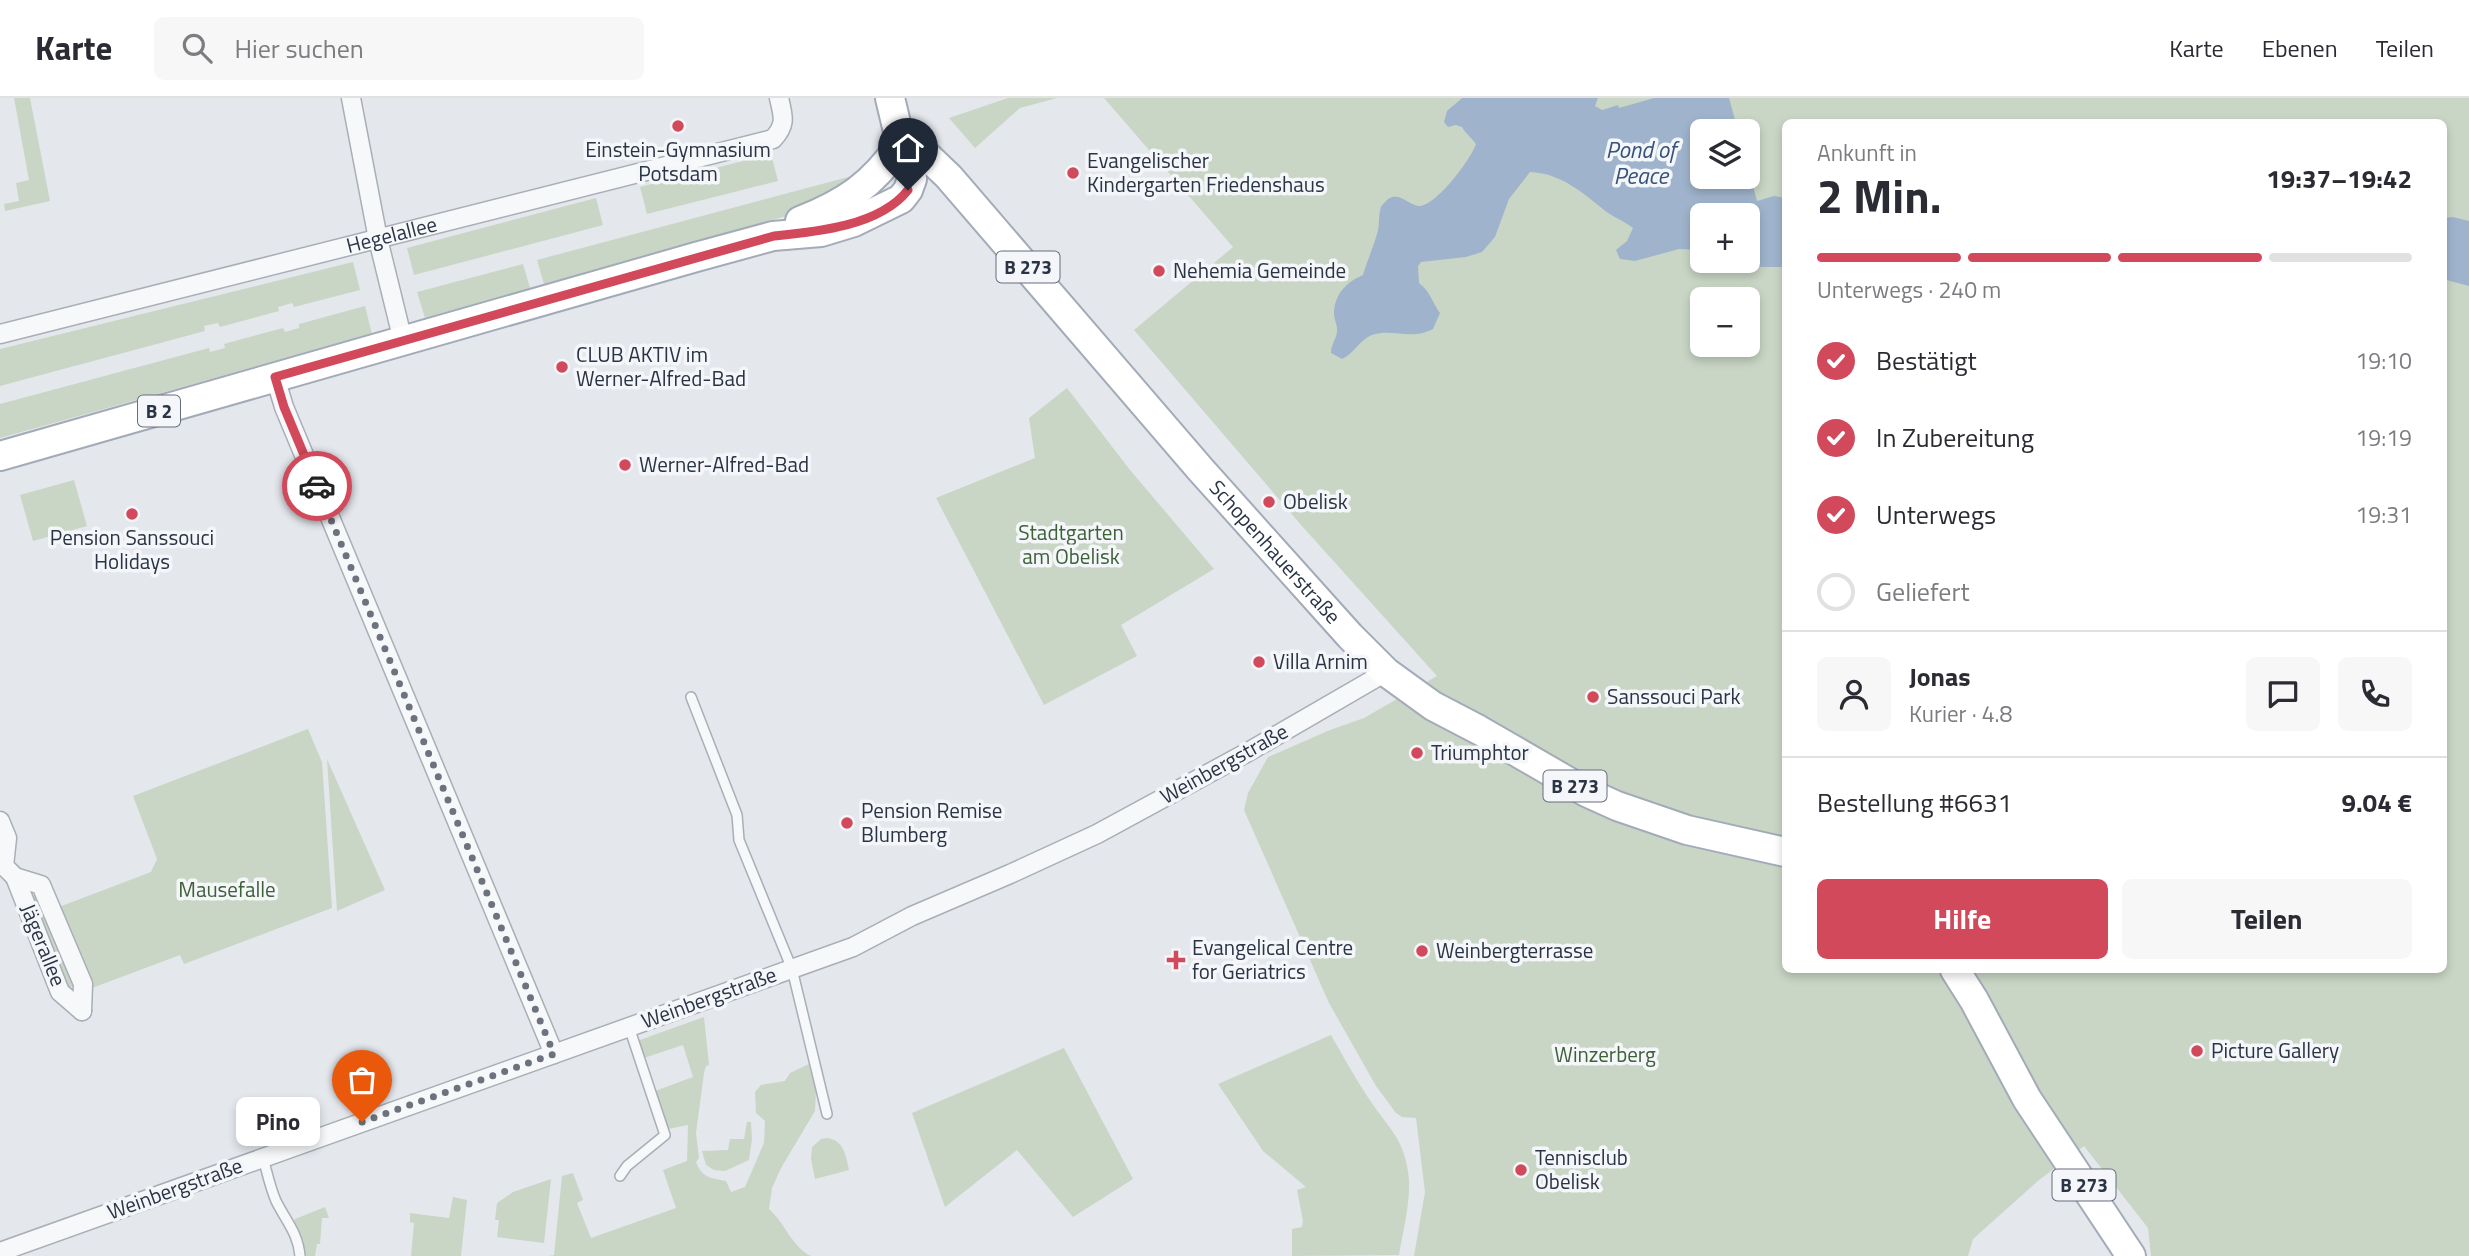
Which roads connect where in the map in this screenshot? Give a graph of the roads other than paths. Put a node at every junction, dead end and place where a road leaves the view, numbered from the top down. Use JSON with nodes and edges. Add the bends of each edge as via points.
{"nodes":[{"id":1,"x":351,"y":98,"type":"edge"},
{"id":2,"x":779,"y":98,"type":"edge"},
{"id":3,"x":890,"y":98,"type":"edge"},
{"id":4,"x":901,"y":144,"type":"junction"},
{"id":5,"x":378,"y":239,"type":"junction"},
{"id":6,"x":0,"y":334,"type":"edge"},
{"id":7,"x":403,"y":341,"type":"junction"},
{"id":8,"x":275,"y":377,"type":"junction"},
{"id":9,"x":0,"y":456,"type":"edge"},
{"id":10,"x":1386,"y":672,"type":"junction"},
{"id":11,"x":691,"y":697,"type":"dead end"},
{"id":12,"x":0,"y":821,"type":"edge"},
{"id":13,"x":1782,"y":851,"type":"edge"},
{"id":14,"x":6,"y":868,"type":"edge"},
{"id":15,"x":792,"y":969,"type":"junction"},
{"id":16,"x":1957,"y":973,"type":"edge"},
{"id":17,"x":629,"y":1027,"type":"junction"},
{"id":18,"x":554,"y":1054,"type":"junction"},
{"id":19,"x":827,"y":1114,"type":"dead end"},
{"id":20,"x":263,"y":1158,"type":"junction"},
{"id":21,"x":620,"y":1176,"type":"dead end"},
{"id":22,"x":0,"y":1252,"type":"edge"},
{"id":23,"x":300,"y":1256,"type":"edge"},
{"id":24,"x":2130,"y":1256,"type":"edge"}],
"edges":[{"from":1,"to":5,"type":"street"},
{"from":2,"to":5,"type":"street","name":"Hegelallee","via":[[783,118],[773,139]]},
{"from":3,"to":4,"type":"main road","number":"B 2"},
{"from":4,"to":7,"type":"main road","number":"B 2","via":[[911,163],[908,190],[901,199],[854,222],[821,232],[774,236]]},
{"from":4,"to":10,"type":"main road","name":"Schopenhauerstraße","number":"B 273","via":[[925,154],[944,171],[1201,470]]},
{"from":5,"to":6,"type":"street","name":"Hegelallee"},
{"from":5,"to":7,"type":"street"},
{"from":7,"to":8,"type":"main road","number":"B 2"},
{"from":8,"to":9,"type":"main road","number":"B 2"},
{"from":8,"to":18,"type":"street"},
{"from":10,"to":13,"type":"main road","name":"Schopenhauerstraße","number":"B 273","via":[[1433,706],[1607,802],[1687,830]]},
{"from":10,"to":15,"type":"street","name":"Weinbergstraße","via":[[1097,834],[853,947]]},
{"from":11,"to":15,"type":"lane","via":[[737,815],[739,840]]},
{"from":12,"to":14,"type":"street","name":"Jägerallee","via":[[7,838]]},
{"from":14,"to":14,"type":"street","name":"Jägerallee","via":[[60,992],[82,1011],[83,984],[41,885]]},
{"from":15,"to":17,"type":"street","name":"Weinbergstraße"},
{"from":15,"to":19,"type":"lane"},
{"from":16,"to":24,"type":"main road","number":"B 273","via":[[2026,1099]]},
{"from":17,"to":18,"type":"street","name":"Weinbergstraße"},
{"from":17,"to":21,"type":"lane","via":[[665,1135]]},
{"from":18,"to":20,"type":"street","name":"Weinbergstraße"},
{"from":20,"to":22,"type":"street","name":"Weinbergstraße"},
{"from":20,"to":23,"type":"lane","via":[[274,1196],[297,1236]]}]}
